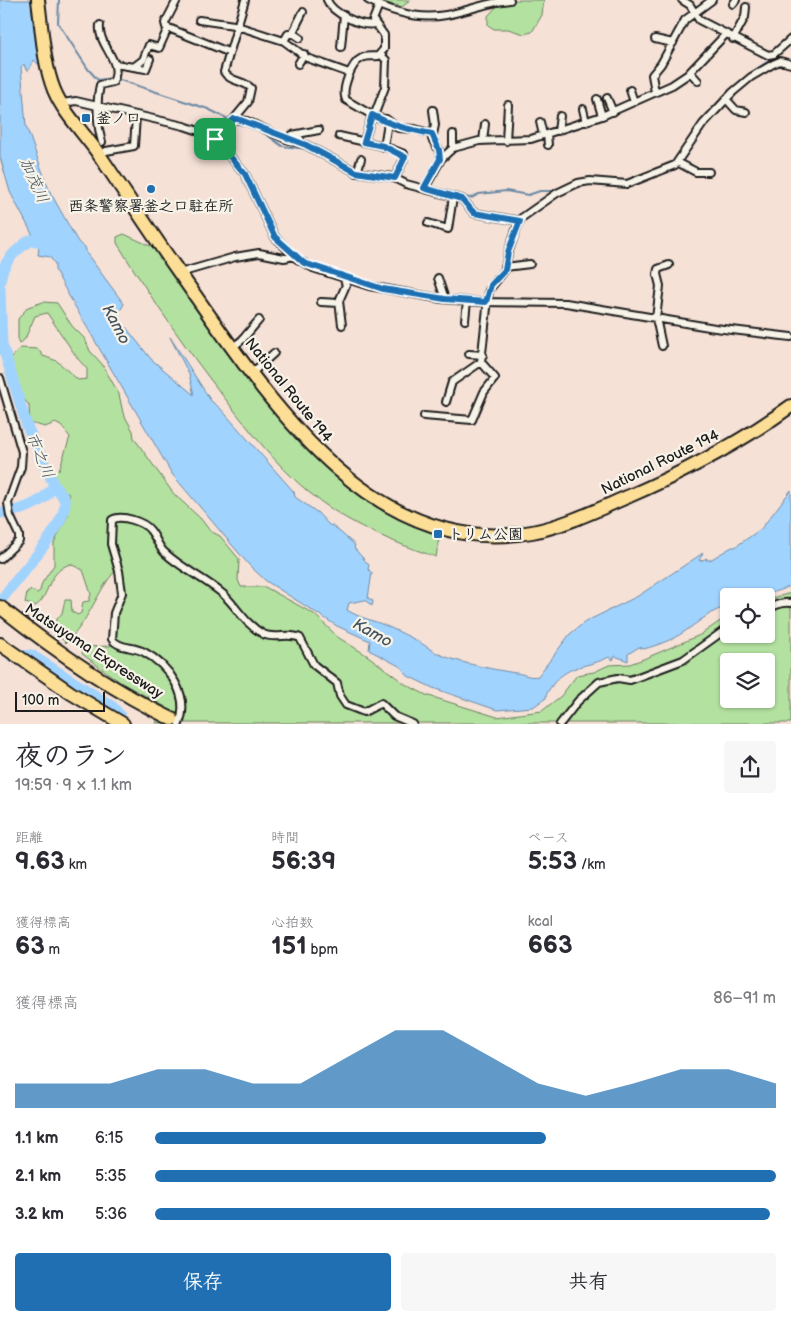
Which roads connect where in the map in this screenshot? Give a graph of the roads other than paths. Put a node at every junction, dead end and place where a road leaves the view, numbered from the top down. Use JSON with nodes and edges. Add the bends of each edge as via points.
{"nodes":[{"id":1,"x":38,"y":0,"type":"edge"},
{"id":2,"x":177,"y":0,"type":"edge"},
{"id":3,"x":245,"y":0,"type":"edge"},
{"id":4,"x":327,"y":0,"type":"edge"},
{"id":5,"x":368,"y":0,"type":"edge"},
{"id":6,"x":510,"y":0,"type":"edge"},
{"id":7,"x":682,"y":0,"type":"edge"},
{"id":8,"x":712,"y":0,"type":"edge"},
{"id":9,"x":379,"y":5,"type":"junction"},
{"id":10,"x":746,"y":7,"type":"dead end"},
{"id":11,"x":303,"y":12,"type":"dead end"},
{"id":12,"x":694,"y":12,"type":"junction"},
{"id":13,"x":344,"y":15,"type":"junction"},
{"id":14,"x":199,"y":20,"type":"dead end"},
{"id":15,"x":374,"y":24,"type":"junction"},
{"id":16,"x":100,"y":26,"type":"dead end"},
{"id":17,"x":236,"y":26,"type":"junction"},
{"id":18,"x":168,"y":28,"type":"junction"},
{"id":19,"x":292,"y":34,"type":"junction"},
{"id":20,"x":725,"y":35,"type":"junction"},
{"id":21,"x":300,"y":38,"type":"dead end"},
{"id":22,"x":654,"y":39,"type":"dead end"},
{"id":23,"x":733,"y":39,"type":"junction"},
{"id":24,"x":791,"y":39,"type":"edge"},
{"id":25,"x":284,"y":41,"type":"junction"},
{"id":26,"x":673,"y":43,"type":"junction"},
{"id":27,"x":341,"y":47,"type":"dead end"},
{"id":28,"x":228,"y":52,"type":"junction"},
{"id":29,"x":304,"y":54,"type":"junction"},
{"id":30,"x":380,"y":54,"type":"junction"},
{"id":31,"x":776,"y":58,"type":"junction"},
{"id":32,"x":150,"y":59,"type":"dead end"},
{"id":33,"x":115,"y":64,"type":"junction"},
{"id":34,"x":298,"y":64,"type":"dead end"},
{"id":35,"x":791,"y":64,"type":"edge"},
{"id":36,"x":135,"y":66,"type":"junction"},
{"id":37,"x":690,"y":72,"type":"junction"},
{"id":38,"x":349,"y":73,"type":"junction"},
{"id":39,"x":698,"y":82,"type":"dead end"},
{"id":40,"x":630,"y":90,"type":"dead end"},
{"id":41,"x":655,"y":92,"type":"junction"},
{"id":42,"x":607,"y":98,"type":"dead end"},
{"id":43,"x":597,"y":99,"type":"dead end"},
{"id":44,"x":726,"y":99,"type":"junction"},
{"id":45,"x":634,"y":102,"type":"junction"},
{"id":46,"x":62,"y":103,"type":"junction"},
{"id":47,"x":508,"y":105,"type":"dead end"},
{"id":48,"x":98,"y":107,"type":"junction"},
{"id":49,"x":583,"y":109,"type":"dead end"},
{"id":50,"x":434,"y":110,"type":"dead end"},
{"id":51,"x":613,"y":112,"type":"junction"},
{"id":52,"x":746,"y":112,"type":"dead end"},
{"id":53,"x":136,"y":116,"type":"junction"},
{"id":54,"x":373,"y":116,"type":"junction"},
{"id":55,"x":560,"y":116,"type":"dead end"},
{"id":56,"x":602,"y":116,"type":"junction"},
{"id":57,"x":234,"y":119,"type":"junction"},
{"id":58,"x":388,"y":122,"type":"junction"},
{"id":59,"x":540,"y":122,"type":"dead end"},
{"id":60,"x":586,"y":122,"type":"junction"},
{"id":61,"x":485,"y":124,"type":"dead end"},
{"id":62,"x":319,"y":130,"type":"dead end"},
{"id":63,"x":558,"y":131,"type":"junction"},
{"id":64,"x":432,"y":134,"type":"junction"},
{"id":65,"x":453,"y":134,"type":"dead end"},
{"id":66,"x":545,"y":135,"type":"junction"},
{"id":67,"x":339,"y":136,"type":"dead end"},
{"id":68,"x":215,"y":139,"type":"junction"},
{"id":69,"x":483,"y":141,"type":"junction"},
{"id":70,"x":364,"y":142,"type":"junction"},
{"id":71,"x":506,"y":142,"type":"junction"},
{"id":72,"x":306,"y":145,"type":"junction"},
{"id":73,"x":548,"y":145,"type":"dead end"},
{"id":74,"x":384,"y":146,"type":"junction"},
{"id":75,"x":453,"y":148,"type":"junction"},
{"id":76,"x":100,"y":149,"type":"junction"},
{"id":77,"x":361,"y":159,"type":"dead end"},
{"id":78,"x":404,"y":159,"type":"junction"},
{"id":79,"x":412,"y":159,"type":"dead end"},
{"id":80,"x":440,"y":159,"type":"junction"},
{"id":81,"x":679,"y":163,"type":"junction"},
{"id":82,"x":709,"y":172,"type":"dead end"},
{"id":83,"x":358,"y":173,"type":"junction"},
{"id":84,"x":395,"y":178,"type":"junction"},
{"id":85,"x":424,"y":188,"type":"junction"},
{"id":86,"x":453,"y":197,"type":"junction"},
{"id":87,"x":520,"y":221,"type":"junction"},
{"id":88,"x":428,"y":223,"type":"dead end"},
{"id":89,"x":294,"y":256,"type":"junction"},
{"id":90,"x":530,"y":264,"type":"dead end"},
{"id":91,"x":669,"y":265,"type":"dead end"},
{"id":92,"x":506,"y":267,"type":"junction"},
{"id":93,"x":180,"y":273,"type":"junction"},
{"id":94,"x":343,"y":277,"type":"junction"},
{"id":95,"x":438,"y":278,"type":"dead end"},
{"id":96,"x":445,"y":299,"type":"junction"},
{"id":97,"x":467,"y":301,"type":"junction"},
{"id":98,"x":321,"y":302,"type":"dead end"},
{"id":99,"x":486,"y":302,"type":"junction"},
{"id":100,"x":340,"y":303,"type":"junction"},
{"id":101,"x":656,"y":318,"type":"junction"},
{"id":102,"x":259,"y":320,"type":"dead end"},
{"id":103,"x":465,"y":320,"type":"dead end"},
{"id":104,"x":342,"y":325,"type":"dead end"},
{"id":105,"x":791,"y":337,"type":"edge"},
{"id":106,"x":662,"y":346,"type":"dead end"},
{"id":107,"x":233,"y":347,"type":"junction"},
{"id":108,"x":274,"y":353,"type":"dead end"},
{"id":109,"x":469,"y":354,"type":"dead end"},
{"id":110,"x":482,"y":359,"type":"junction"},
{"id":111,"x":252,"y":373,"type":"junction"},
{"id":112,"x":0,"y":378,"type":"edge"},
{"id":113,"x":446,"y":402,"type":"dead end"},
{"id":114,"x":791,"y":406,"type":"edge"},
{"id":115,"x":424,"y":416,"type":"dead end"},
{"id":116,"x":8,"y":505,"type":"junction"},
{"id":117,"x":0,"y":506,"type":"edge"},
{"id":118,"x":0,"y":560,"type":"edge"},
{"id":119,"x":791,"y":603,"type":"edge"},
{"id":120,"x":775,"y":605,"type":"edge"},
{"id":121,"x":0,"y":607,"type":"edge"},
{"id":122,"x":720,"y":634,"type":"edge"},
{"id":123,"x":0,"y":644,"type":"edge"},
{"id":124,"x":173,"y":720,"type":"edge"},
{"id":125,"x":123,"y":724,"type":"edge"},
{"id":126,"x":413,"y":724,"type":"edge"},
{"id":127,"x":560,"y":724,"type":"edge"}],
"edges":[{"from":1,"to":46,"type":"highway","name":"National Route 194","via":[[48,69]]},
{"from":2,"to":18,"type":"street","via":[[165,23]]},
{"from":3,"to":17,"type":"street"},
{"from":4,"to":13,"type":"street","via":[[332,8]]},
{"from":5,"to":9,"type":"street"},
{"from":6,"to":9,"type":"street","via":[[432,16],[399,13]]},
{"from":7,"to":12,"type":"street"},
{"from":8,"to":12,"type":"street"},
{"from":9,"to":15,"type":"street"},
{"from":10,"to":23,"type":"street","via":[[745,17]]},
{"from":11,"to":19,"type":"street"},
{"from":12,"to":20,"type":"street","via":[[699,20]]},
{"from":12,"to":26,"type":"street","via":[[685,20]]},
{"from":13,"to":15,"type":"street","via":[[368,25]]},
{"from":13,"to":27,"type":"street"},
{"from":14,"to":17,"type":"street"},
{"from":15,"to":30,"type":"street","via":[[384,35],[385,45]]},
{"from":16,"to":33,"type":"street","via":[[101,36]]},
{"from":17,"to":25,"type":"street"},
{"from":17,"to":28,"type":"street"},
{"from":18,"to":28,"type":"street"},
{"from":18,"to":36,"type":"street","via":[[160,48],[149,45],[143,60]]},
{"from":19,"to":21,"type":"street"},
{"from":19,"to":25,"type":"street","via":[[286,35]]},
{"from":20,"to":23,"type":"street"},
{"from":20,"to":37,"type":"street"},
{"from":22,"to":26,"type":"street"},
{"from":23,"to":31,"type":"street"},
{"from":24,"to":31,"type":"street"},
{"from":25,"to":29,"type":"street"},
{"from":26,"to":41,"type":"street","via":[[652,75]]},
{"from":28,"to":57,"type":"street","via":[[225,74],[229,79],[249,85],[251,91]]},
{"from":29,"to":34,"type":"street"},
{"from":29,"to":38,"type":"street","via":[[307,58]]},
{"from":30,"to":38,"type":"street","via":[[360,58]]},
{"from":30,"to":54,"type":"street","via":[[386,60],[385,87]]},
{"from":31,"to":35,"type":"street"},
{"from":31,"to":44,"type":"street"},
{"from":32,"to":36,"type":"street","via":[[146,69]]},
{"from":33,"to":36,"type":"street"},
{"from":33,"to":48,"type":"street","via":[[116,78],[100,85]]},
{"from":37,"to":39,"type":"street"},
{"from":37,"to":41,"type":"street","via":[[666,89]]},
{"from":38,"to":54,"type":"street","via":[[346,100]]},
{"from":40,"to":45,"type":"street"},
{"from":41,"to":45,"type":"street"},
{"from":42,"to":51,"type":"street"},
{"from":43,"to":56,"type":"street"},
{"from":44,"to":52,"type":"street","via":[[736,110]]},
{"from":44,"to":81,"type":"street","via":[[685,148]]},
{"from":45,"to":51,"type":"street"},
{"from":46,"to":48,"type":"street","via":[[76,101]]},
{"from":46,"to":76,"type":"highway","name":"National Route 194"},
{"from":47,"to":71,"type":"street"},
{"from":48,"to":53,"type":"street"},
{"from":48,"to":76,"type":"street"},
{"from":49,"to":60,"type":"street"},
{"from":50,"to":64,"type":"street","via":[[437,121]]},
{"from":51,"to":56,"type":"street"},
{"from":53,"to":68,"type":"street","via":[[184,126]]},
{"from":53,"to":76,"type":"street","via":[[134,146],[106,151]]},
{"from":54,"to":58,"type":"street"},
{"from":54,"to":70,"type":"street"},
{"from":55,"to":63,"type":"street"},
{"from":56,"to":60,"type":"street"},
{"from":57,"to":68,"type":"street"},
{"from":57,"to":72,"type":"street","via":[[247,121]]},
{"from":58,"to":64,"type":"street","via":[[398,128]]},
{"from":58,"to":74,"type":"street"},
{"from":59,"to":66,"type":"street"},
{"from":60,"to":63,"type":"street"},
{"from":61,"to":69,"type":"street"},
{"from":62,"to":72,"type":"street","via":[[292,135]]},
{"from":63,"to":66,"type":"street"},
{"from":64,"to":80,"type":"street"},
{"from":65,"to":75,"type":"street"},
{"from":66,"to":71,"type":"street"},
{"from":66,"to":73,"type":"street"},
{"from":67,"to":70,"type":"street"},
{"from":68,"to":89,"type":"street","via":[[245,174],[271,232]]},
{"from":69,"to":71,"type":"street"},
{"from":69,"to":75,"type":"street"},
{"from":70,"to":74,"type":"street"},
{"from":72,"to":83,"type":"street"},
{"from":74,"to":78,"type":"street","via":[[404,154]]},
{"from":75,"to":80,"type":"street"},
{"from":76,"to":93,"type":"highway","name":"National Route 194"},
{"from":77,"to":83,"type":"street"},
{"from":78,"to":79,"type":"street"},
{"from":78,"to":84,"type":"street"},
{"from":80,"to":85,"type":"street"},
{"from":81,"to":82,"type":"street","via":[[696,172]]},
{"from":81,"to":87,"type":"street","via":[[627,184],[590,181],[573,185],[545,200]]},
{"from":83,"to":84,"type":"street"},
{"from":84,"to":85,"type":"street"},
{"from":85,"to":86,"type":"street"},
{"from":86,"to":87,"type":"street","via":[[462,199],[474,213]]},
{"from":86,"to":88,"type":"street","via":[[448,229]]},
{"from":87,"to":92,"type":"street"},
{"from":89,"to":93,"type":"street","via":[[236,256]]},
{"from":89,"to":94,"type":"street","via":[[313,268]]},
{"from":90,"to":92,"type":"street"},
{"from":91,"to":101,"type":"street","via":[[657,271],[660,286]]},
{"from":92,"to":99,"type":"street","via":[[491,285]]},
{"from":93,"to":107,"type":"highway","name":"National Route 194"},
{"from":94,"to":96,"type":"street","via":[[383,289]]},
{"from":94,"to":100,"type":"street","via":[[346,285]]},
{"from":95,"to":96,"type":"street"},
{"from":96,"to":97,"type":"street"},
{"from":97,"to":99,"type":"street"},
{"from":97,"to":103,"type":"street"},
{"from":98,"to":100,"type":"street"},
{"from":99,"to":101,"type":"street","via":[[566,303]]},
{"from":99,"to":110,"type":"street"},
{"from":100,"to":104,"type":"street"},
{"from":101,"to":105,"type":"street"},
{"from":101,"to":106,"type":"street"},
{"from":102,"to":107,"type":"street"},
{"from":107,"to":111,"type":"highway","name":"National Route 194"},
{"from":108,"to":111,"type":"street"},
{"from":109,"to":110,"type":"street"},
{"from":110,"to":113,"type":"street","via":[[452,382]]},
{"from":110,"to":115,"type":"street","via":[[495,378],[484,392],[472,420]]},
{"from":111,"to":114,"type":"highway","name":"National Route 194","via":[[303,437],[351,481],[404,514],[436,526],[476,534],[532,532],[604,507],[702,463]]},
{"from":112,"to":116,"type":"street","via":[[22,459]]},
{"from":116,"to":117,"type":"street"},
{"from":116,"to":118,"type":"street","via":[[19,541]]},
{"from":119,"to":120,"type":"street"},
{"from":121,"to":124,"type":"highway","name":"Matsuyama Expressway","via":[[92,673]]},
{"from":122,"to":127,"type":"street","via":[[683,660],[630,680],[618,678],[599,682]]},
{"from":123,"to":125,"type":"highway"},
{"from":124,"to":126,"type":"street","via":[[182,700],[170,674],[143,651],[120,646],[112,638],[114,613],[122,594],[111,544],[112,520],[115,517],[146,526],[164,552],[182,568],[202,577],[223,594],[259,631],[276,637],[292,635],[300,638],[314,665],[337,684],[346,705],[364,712],[381,703],[394,716]]}]}
